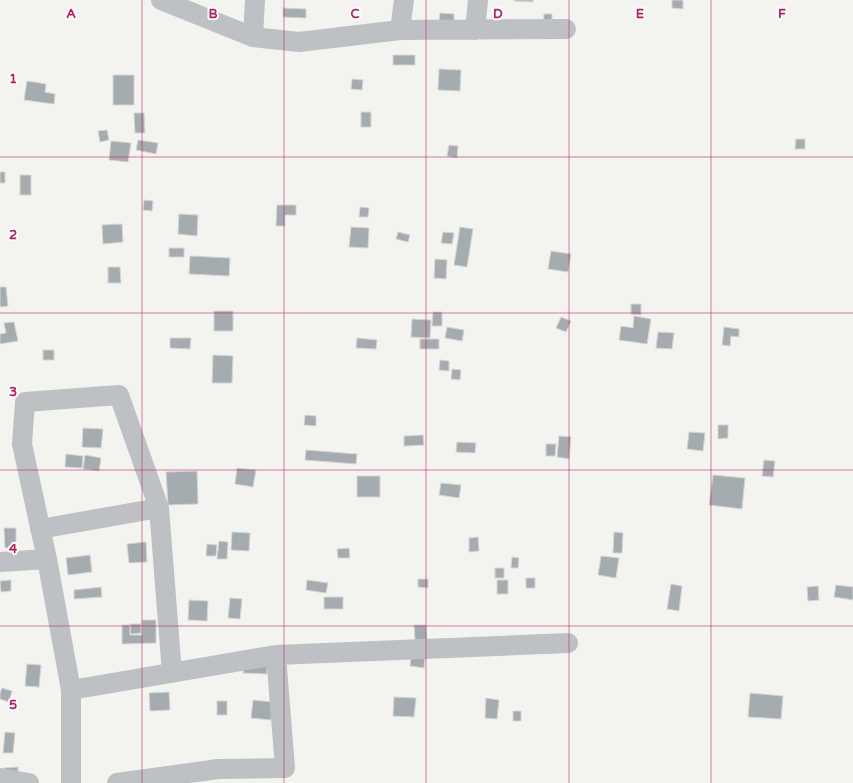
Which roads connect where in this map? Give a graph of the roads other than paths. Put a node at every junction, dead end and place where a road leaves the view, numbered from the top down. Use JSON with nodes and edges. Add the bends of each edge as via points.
{"nodes":[{"id":1,"x":160,"y":0,"type":"edge"},
{"id":2,"x":255,"y":0,"type":"edge"},
{"id":3,"x":404,"y":0,"type":"edge"},
{"id":4,"x":478,"y":0,"type":"edge"},
{"id":5,"x":566,"y":29,"type":"dead end"},
{"id":6,"x":400,"y":30,"type":"junction"},
{"id":7,"x":475,"y":30,"type":"junction"},
{"id":8,"x":253,"y":37,"type":"junction"},
{"id":9,"x":159,"y":508,"type":"junction"},
{"id":10,"x":40,"y":529,"type":"junction"},
{"id":11,"x":47,"y":559,"type":"junction"},
{"id":12,"x":0,"y":562,"type":"edge"},
{"id":13,"x":568,"y":643,"type":"dead end"},
{"id":14,"x":276,"y":655,"type":"junction"},
{"id":15,"x":172,"y":673,"type":"junction"},
{"id":16,"x":71,"y":690,"type":"junction"},
{"id":17,"x":284,"y":776,"type":"edge"},
{"id":18,"x":0,"y":778,"type":"edge"},
{"id":19,"x":30,"y":783,"type":"edge"},
{"id":20,"x":71,"y":783,"type":"edge"},
{"id":21,"x":117,"y":783,"type":"edge"}],
"edges":[{"from":1,"to":8,"type":"street"},
{"from":2,"to":8,"type":"street"},
{"from":3,"to":6,"type":"street"},
{"from":4,"to":7,"type":"street"},
{"from":5,"to":7,"type":"street"},
{"from":6,"to":7,"type":"street"},
{"from":6,"to":8,"type":"street","via":[[299,42]]},
{"from":9,"to":10,"type":"street"},
{"from":9,"to":10,"type":"street","via":[[119,395],[25,402],[22,444]]},
{"from":9,"to":15,"type":"street"},
{"from":10,"to":11,"type":"street"},
{"from":11,"to":12,"type":"street"},
{"from":11,"to":16,"type":"street"},
{"from":13,"to":14,"type":"street"},
{"from":14,"to":15,"type":"street"},
{"from":14,"to":17,"type":"street"},
{"from":15,"to":16,"type":"street"},
{"from":16,"to":20,"type":"street"},
{"from":17,"to":21,"type":"street","via":[[218,768]]},
{"from":18,"to":19,"type":"street"}]}
